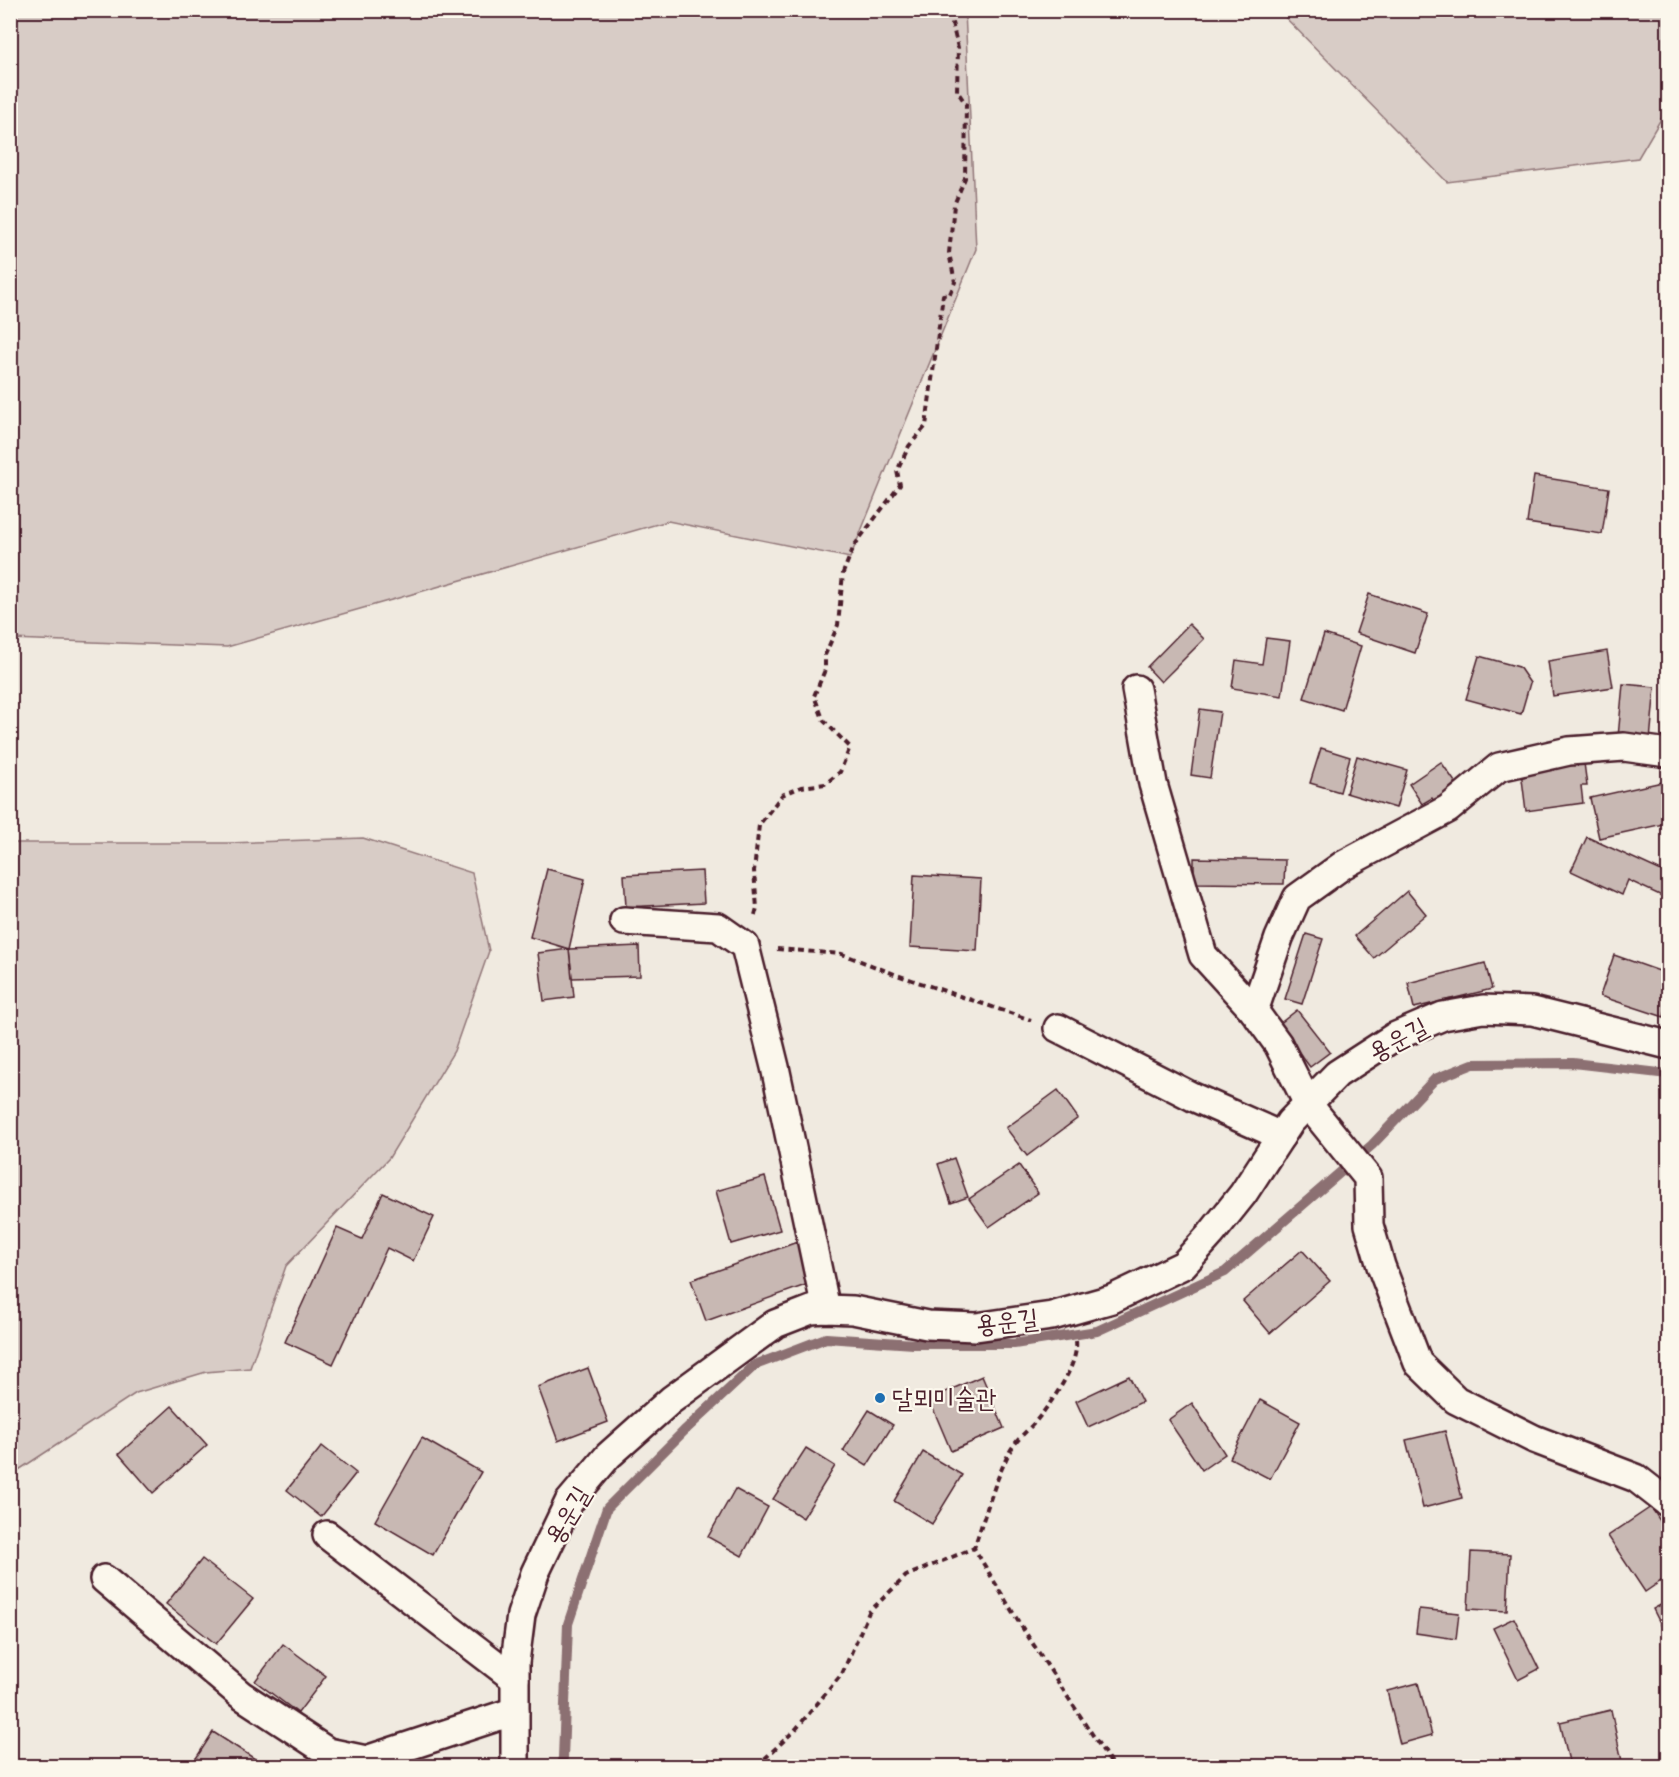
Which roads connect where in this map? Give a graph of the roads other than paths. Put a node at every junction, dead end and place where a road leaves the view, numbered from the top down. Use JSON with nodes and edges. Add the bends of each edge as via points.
{"nodes":[{"id":1,"x":1137,"y":689,"type":"dead end"},
{"id":2,"x":1668,"y":753,"type":"edge"},
{"id":3,"x":624,"y":921,"type":"dead end"},
{"id":4,"x":1254,"y":1011,"type":"junction"},
{"id":5,"x":1058,"y":1028,"type":"road end"},
{"id":6,"x":1668,"y":1045,"type":"edge"},
{"id":7,"x":1308,"y":1104,"type":"junction"},
{"id":8,"x":1281,"y":1136,"type":"junction"},
{"id":9,"x":826,"y":1309,"type":"junction"},
{"id":10,"x":1668,"y":1503,"type":"edge"},
{"id":11,"x":327,"y":1534,"type":"dead end"},
{"id":12,"x":104,"y":1579,"type":"dead end"},
{"id":13,"x":515,"y":1679,"type":"junction"},
{"id":14,"x":515,"y":1711,"type":"junction"},
{"id":15,"x":516,"y":1767,"type":"edge"}],
"edges":[{"from":1,"to":4,"type":"street","via":[[1153,784],[1203,956]]},
{"from":2,"to":4,"type":"street","via":[[1624,747],[1569,751],[1499,767],[1448,809],[1343,865],[1297,898]]},
{"from":3,"to":9,"type":"street","via":[[718,927],[745,946]]},
{"from":4,"to":7,"type":"street","via":[[1278,1044]]},
{"from":5,"to":8,"type":"street","via":[[1193,1097]]},
{"from":6,"to":7,"type":"street","name":"용운길","via":[[1532,1011],[1482,1009],[1443,1016],[1394,1037],[1337,1074]]},
{"from":7,"to":8,"type":"street","name":"용운길"},
{"from":7,"to":10,"type":"street","via":[[1368,1178],[1369,1226],[1418,1363],[1456,1400],[1534,1439],[1636,1478]]},
{"from":8,"to":9,"type":"street","name":"용운길","via":[[1243,1194],[1183,1265],[1112,1299],[1052,1317],[976,1326],[927,1325],[853,1310]]},
{"from":9,"to":13,"type":"street","name":"용운길","via":[[811,1310],[775,1324],[671,1400],[584,1483],[569,1502],[535,1573],[521,1615]]},
{"from":11,"to":13,"type":"street"},
{"from":12,"to":14,"type":"street","via":[[241,1695],[328,1752],[366,1760]]},
{"from":13,"to":14,"type":"street","name":"용운길"},
{"from":14,"to":15,"type":"street","name":"용운길"}]}
